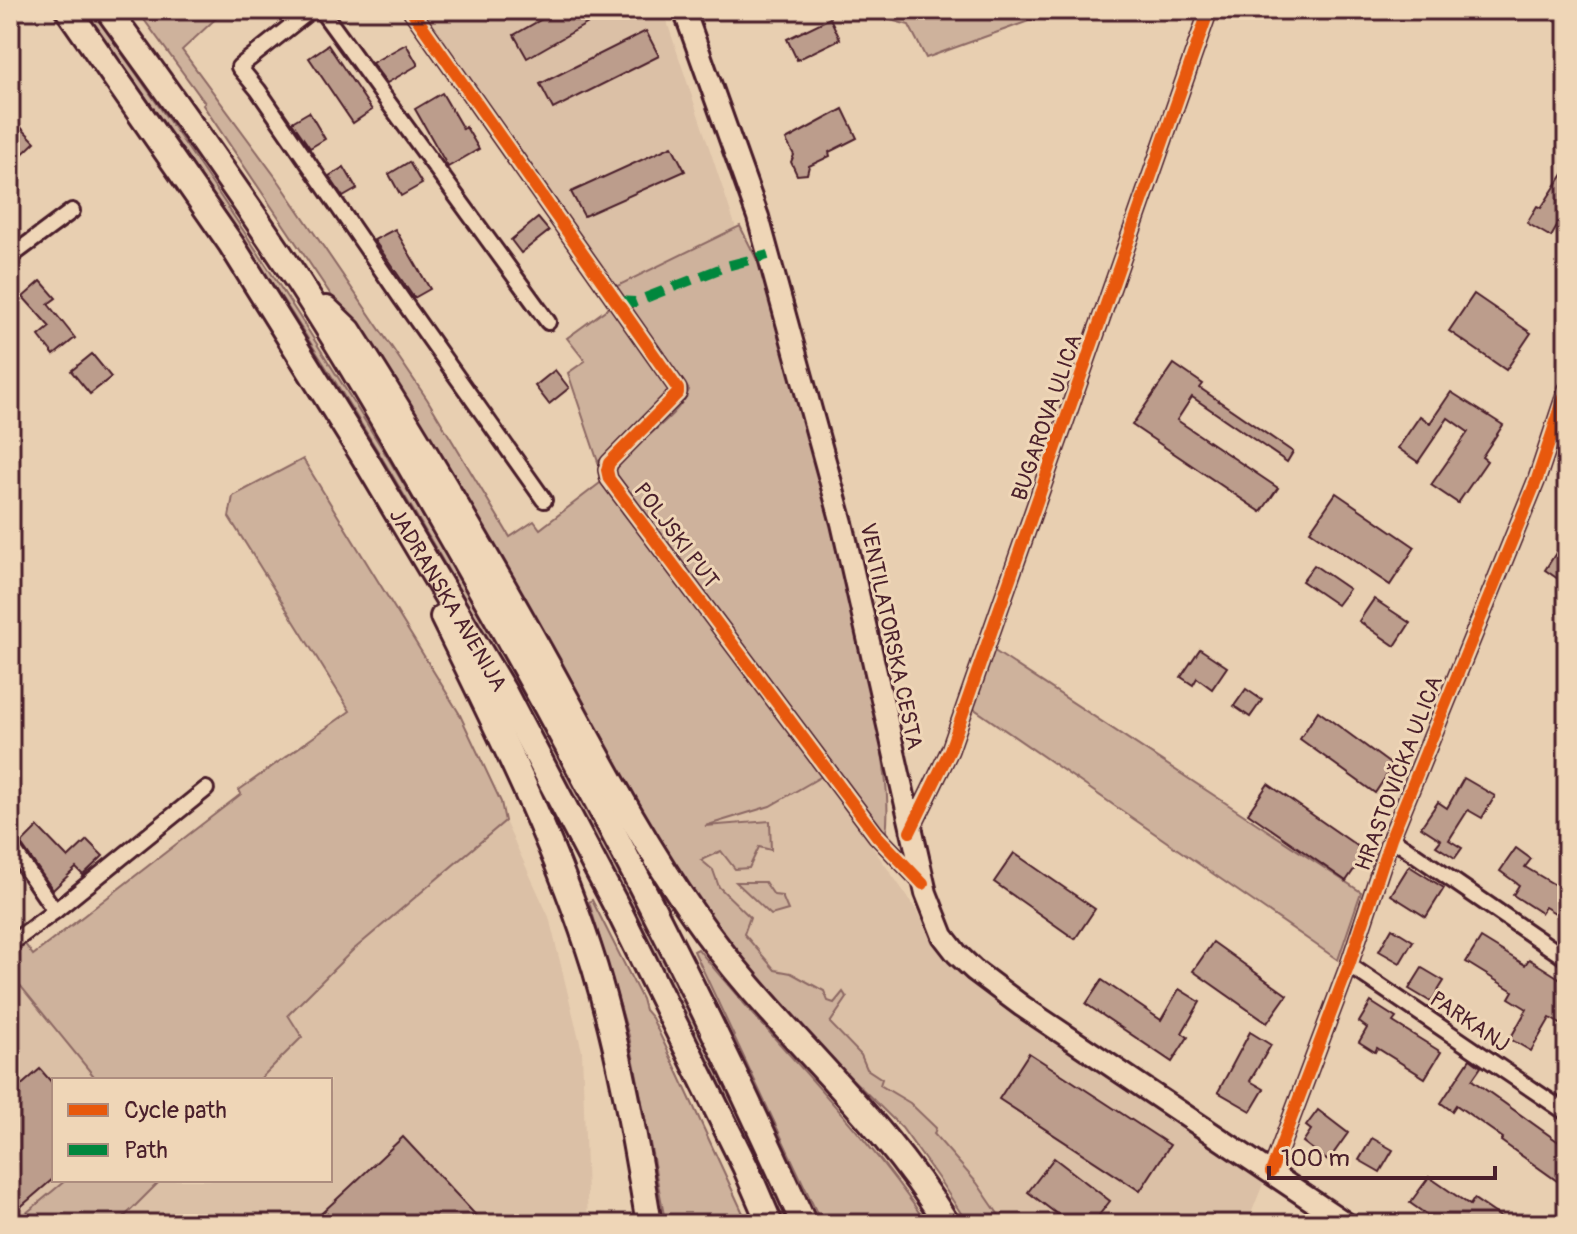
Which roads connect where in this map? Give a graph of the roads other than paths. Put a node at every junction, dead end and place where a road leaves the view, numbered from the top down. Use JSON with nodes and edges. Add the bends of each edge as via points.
{"nodes":[{"id":1,"x":68,"y":10,"type":"edge"},
{"id":2,"x":108,"y":10,"type":"edge"},
{"id":3,"x":311,"y":10,"type":"edge"},
{"id":4,"x":321,"y":10,"type":"edge"},
{"id":5,"x":411,"y":10,"type":"edge"},
{"id":6,"x":684,"y":10,"type":"edge"},
{"id":7,"x":1209,"y":10,"type":"edge"},
{"id":8,"x":72,"y":211,"type":"dead end"},
{"id":9,"x":10,"y":257,"type":"edge"},
{"id":10,"x":298,"y":282,"type":"junction"},
{"id":11,"x":548,"y":322,"type":"dead end"},
{"id":12,"x":1567,"y":389,"type":"edge"},
{"id":13,"x":364,"y":457,"type":"junction"},
{"id":14,"x":544,"y":500,"type":"dead end"},
{"id":15,"x":206,"y":789,"type":"dead end"},
{"id":16,"x":910,"y":832,"type":"junction"},
{"id":17,"x":1391,"y":838,"type":"junction"},
{"id":18,"x":10,"y":845,"type":"edge"},
{"id":19,"x":923,"y":884,"type":"junction"},
{"id":20,"x":55,"y":911,"type":"junction"},
{"id":21,"x":10,"y":944,"type":"edge"},
{"id":22,"x":1567,"y":959,"type":"edge"},
{"id":23,"x":1349,"y":965,"type":"junction"},
{"id":24,"x":1567,"y":1113,"type":"edge"},
{"id":25,"x":1271,"y":1172,"type":"junction"},
{"id":26,"x":649,"y":1224,"type":"edge"},
{"id":27,"x":770,"y":1224,"type":"edge"},
{"id":28,"x":804,"y":1224,"type":"edge"},
{"id":29,"x":947,"y":1224,"type":"edge"},
{"id":30,"x":1347,"y":1224,"type":"edge"}],
"edges":[{"from":1,"to":13,"type":"highway","name":"JADRANSKA AVENIJA","via":[[231,244]]},
{"from":2,"to":10,"type":"highway","name":"JADRANSKA AVENIJA"},
{"from":3,"to":14,"type":"street","via":[[239,67]]},
{"from":4,"to":11,"type":"street"},
{"from":5,"to":19,"type":"street","name":"POLJSKI PUT","via":[[678,389],[609,463],[609,479],[876,835]]},
{"from":6,"to":16,"type":"main road","name":"VENTILATORSKA CESTA","via":[[758,217],[842,523]]},
{"from":7,"to":16,"type":"street","name":"BUGAROVA ULICA","via":[[950,750]]},
{"from":8,"to":9,"type":"street"},
{"from":10,"to":28,"type":"highway","name":"JADRANSKA AVENIJA","via":[[374,403],[593,789]]},
{"from":10,"to":29,"type":"highway","via":[[349,331],[383,384],[694,916],[753,991],[879,1129]]},
{"from":12,"to":17,"type":"street","name":"HRASTOVIČKA ULICA","via":[[1537,479]]},
{"from":13,"to":26,"type":"highway","via":[[555,855],[614,1039]]},
{"from":13,"to":27,"type":"highway","name":"JADRANSKA AVENIJA","via":[[561,796]]},
{"from":15,"to":20,"type":"street"},
{"from":16,"to":19,"type":"main road","name":"VENTILATORSKA CESTA"},
{"from":17,"to":22,"type":"street"},
{"from":17,"to":23,"type":"street","name":"HRASTOVIČKA ULICA"},
{"from":18,"to":20,"type":"street"},
{"from":19,"to":25,"type":"main road","name":"VENTILATORSKA CESTA","via":[[943,936],[974,970]]},
{"from":20,"to":21,"type":"street"},
{"from":23,"to":24,"type":"street","name":"PARKANJ"},
{"from":23,"to":25,"type":"street","name":"HRASTOVIČKA ULICA"},
{"from":25,"to":30,"type":"main road","name":"VENTILATORSKA CESTA"}]}
